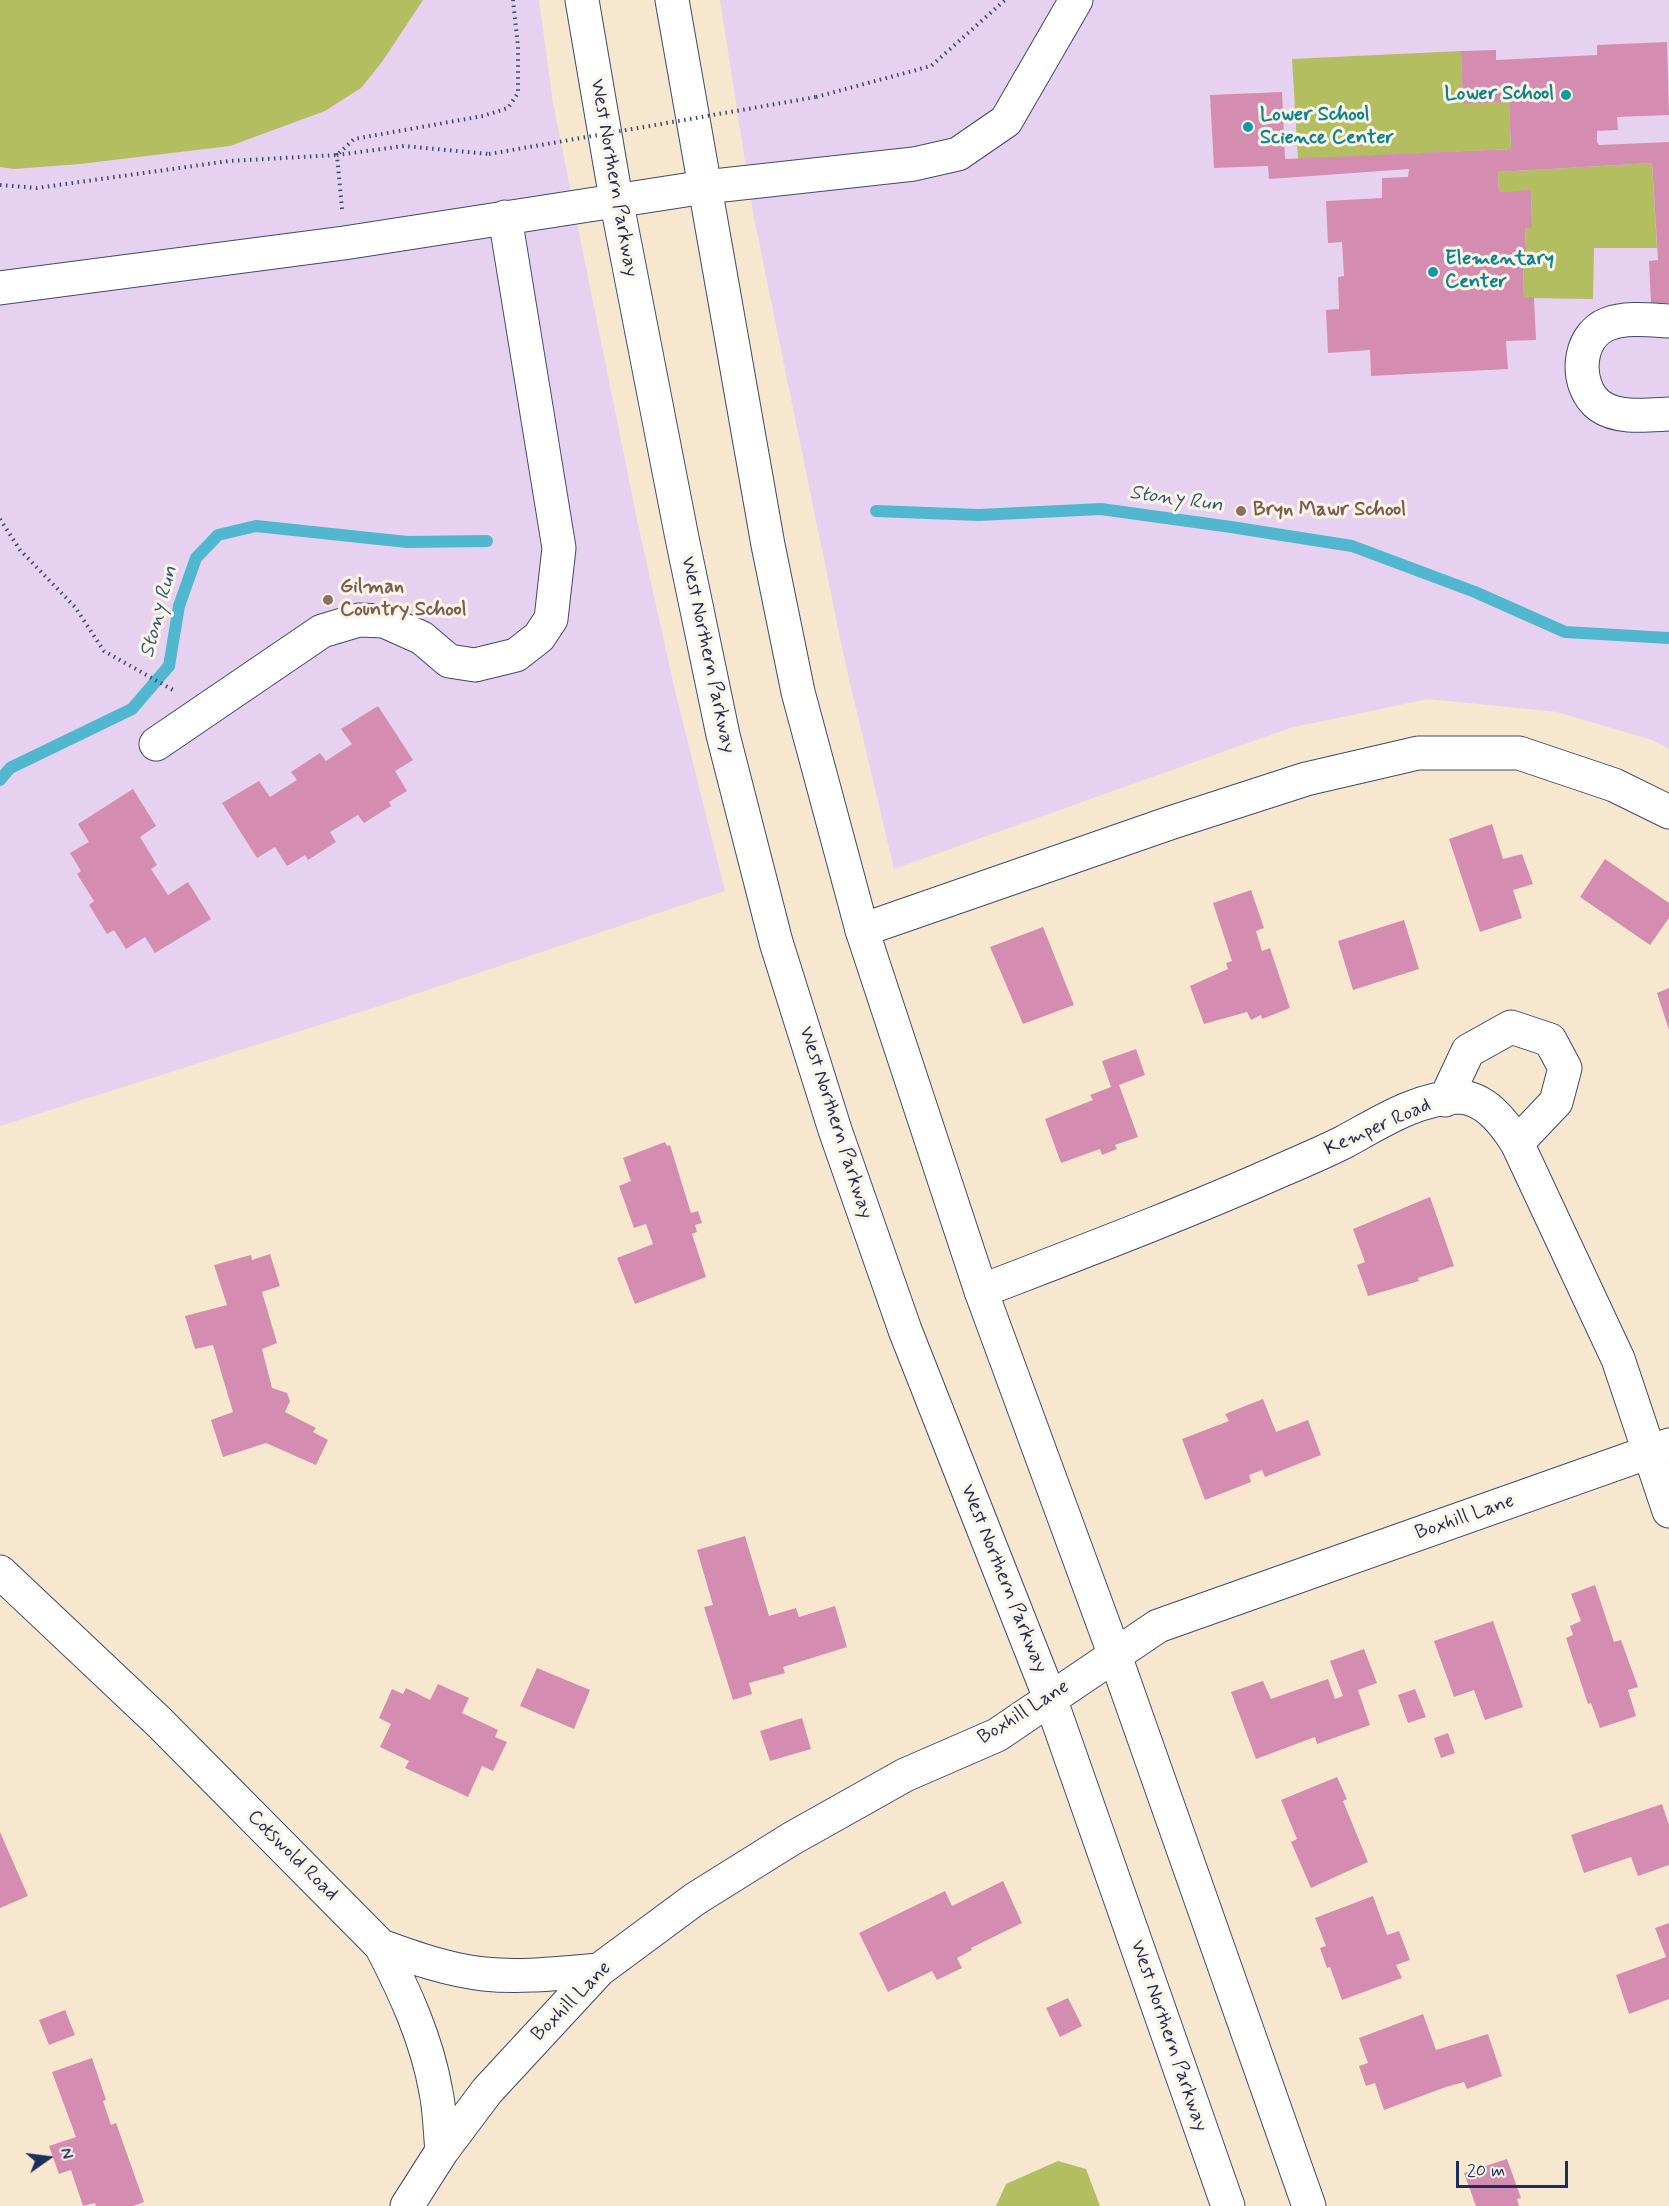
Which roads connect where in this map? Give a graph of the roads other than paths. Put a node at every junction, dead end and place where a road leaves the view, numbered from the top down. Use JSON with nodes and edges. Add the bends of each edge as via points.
{"nodes":[{"id":1,"x":582,"y":0,"type":"edge"},
{"id":2,"x":672,"y":0,"type":"edge"},
{"id":3,"x":1076,"y":0,"type":"edge"},
{"id":4,"x":705,"y":187,"type":"junction"},
{"id":5,"x":616,"y":199,"type":"junction"},
{"id":6,"x":505,"y":218,"type":"junction"},
{"id":7,"x":0,"y":288,"type":"edge"},
{"id":8,"x":1669,"y":321,"type":"edge"},
{"id":9,"x":1669,"y":414,"type":"edge"},
{"id":10,"x":156,"y":744,"type":"dead end"},
{"id":11,"x":1669,"y":812,"type":"edge"},
{"id":12,"x":862,"y":930,"type":"junction"},
{"id":13,"x":1445,"y":1100,"type":"junction"},
{"id":14,"x":1517,"y":1143,"type":"junction"},
{"id":15,"x":981,"y":1291,"type":"junction"},
{"id":16,"x":1659,"y":1449,"type":"edge"},
{"id":17,"x":1669,"y":1511,"type":"edge"},
{"id":18,"x":0,"y":1572,"type":"edge"},
{"id":19,"x":1114,"y":1653,"type":"junction"},
{"id":20,"x":1050,"y":1698,"type":"junction"},
{"id":21,"x":381,"y":1946,"type":"junction"},
{"id":22,"x":599,"y":1970,"type":"junction"},
{"id":23,"x":442,"y":2151,"type":"junction"},
{"id":24,"x":407,"y":2206,"type":"edge"},
{"id":25,"x":1228,"y":2206,"type":"edge"},
{"id":26,"x":1309,"y":2206,"type":"edge"}],
"edges":[{"from":1,"to":5,"type":"main road","name":"West Northern Parkway"},
{"from":2,"to":4,"type":"main road"},
{"from":3,"to":4,"type":"main road","via":[[1006,121],[958,154],[915,164]]},
{"from":4,"to":5,"type":"main road"},
{"from":4,"to":12,"type":"main road","via":[[743,410],[798,692]]},
{"from":5,"to":6,"type":"main road"},
{"from":5,"to":20,"type":"main road","name":"West Northern Parkway","via":[[723,735],[776,942],[835,1130],[905,1330]]},
{"from":6,"to":7,"type":"main road"},
{"from":6,"to":10,"type":"main road","via":[[559,549],[551,619],[539,637],[516,655],[475,665],[449,661],[422,638],[384,621],[359,620],[322,632]]},
{"from":8,"to":9,"type":"main road","via":[[1609,324],[1596,332],[1587,345],[1581,366],[1588,393],[1601,406],[1633,415]]},
{"from":11,"to":12,"type":"main road","via":[[1614,785],[1519,753],[1418,753],[1306,779]]},
{"from":12,"to":15,"type":"main road"},
{"from":13,"to":14,"type":"main road","name":"Kemper Road","via":[[1460,1097],[1478,1102],[1491,1110]]},
{"from":13,"to":14,"type":"main road","via":[[1468,1051],[1511,1027],[1550,1040],[1565,1068],[1557,1102]]},
{"from":13,"to":15,"type":"main road","name":"Kemper Road","via":[[1415,1107],[1191,1210]]},
{"from":14,"to":16,"type":"main road","name":"Kemper Road"},
{"from":15,"to":19,"type":"main road"},
{"from":16,"to":17,"type":"main road","name":"Kemper Road"},
{"from":16,"to":19,"type":"main road","name":"Boxhill Lane","via":[[1158,1626]]},
{"from":18,"to":21,"type":"main road","name":"Cotswold Road","via":[[159,1722]]},
{"from":19,"to":20,"type":"main road","name":"Boxhill Lane"},
{"from":19,"to":26,"type":"main road"},
{"from":20,"to":22,"type":"main road","name":"Boxhill Lane","via":[[997,1735],[904,1775],[791,1839],[695,1899]]},
{"from":20,"to":25,"type":"main road","name":"West Northern Parkway"},
{"from":21,"to":22,"type":"main road","via":[[434,1964],[483,1974],[542,1975]]},
{"from":21,"to":23,"type":"main road","name":"Cotswold Road","via":[[419,2028],[436,2091]]},
{"from":22,"to":23,"type":"main road","name":"Boxhill Lane","via":[[487,2091]]},
{"from":23,"to":24,"type":"main road"}]}
